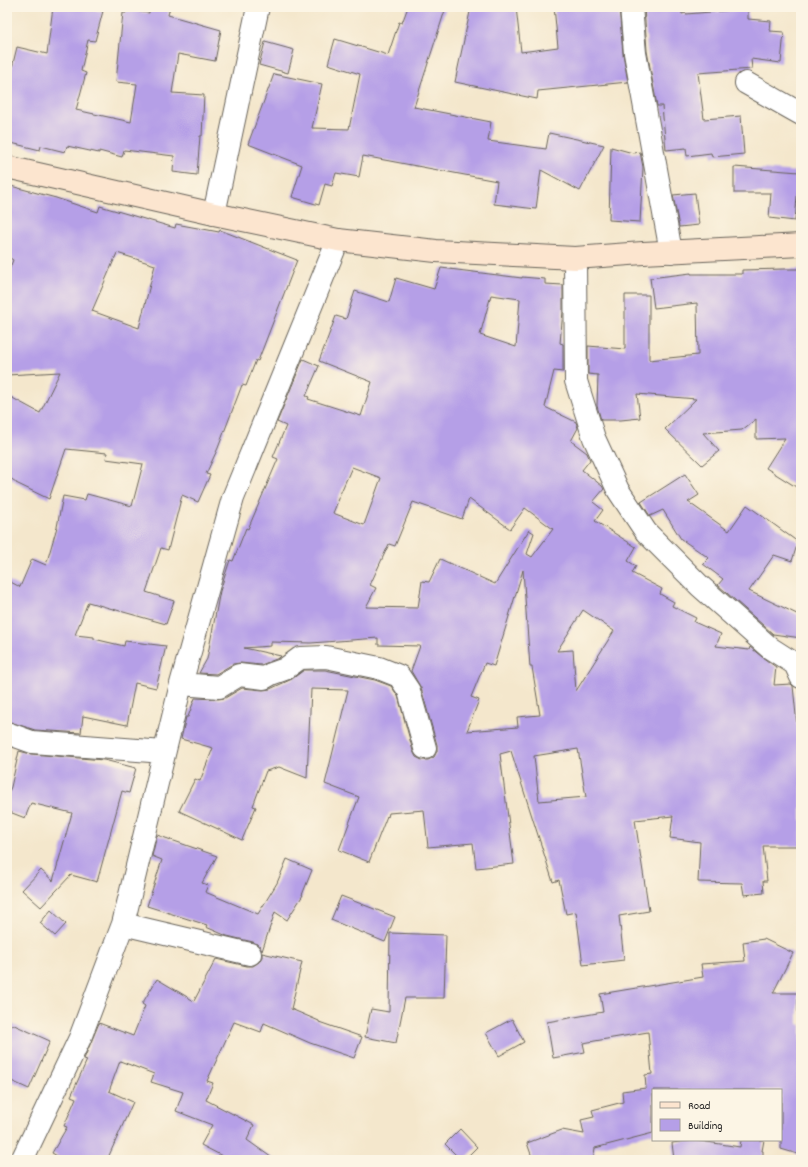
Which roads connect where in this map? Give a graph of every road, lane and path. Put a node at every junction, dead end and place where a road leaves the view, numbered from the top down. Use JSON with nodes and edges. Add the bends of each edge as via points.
{"nodes":[{"id":1,"x":258,"y":7,"type":"edge"},
{"id":2,"x":631,"y":7,"type":"edge"},
{"id":3,"x":746,"y":83,"type":"dead end"},
{"id":4,"x":801,"y":114,"type":"edge"},
{"id":5,"x":7,"y":167,"type":"edge"},
{"id":6,"x":214,"y":214,"type":"junction"},
{"id":7,"x":338,"y":240,"type":"junction"},
{"id":8,"x":801,"y":245,"type":"edge"},
{"id":9,"x":671,"y":252,"type":"junction"},
{"id":10,"x":576,"y":258,"type":"junction"},
{"id":11,"x":801,"y":677,"type":"edge"},
{"id":12,"x":181,"y":684,"type":"junction"},
{"id":13,"x":7,"y":733,"type":"edge"},
{"id":14,"x":425,"y":748,"type":"dead end"},
{"id":15,"x":164,"y":752,"type":"junction"},
{"id":16,"x":122,"y":924,"type":"junction"},
{"id":17,"x":250,"y":954,"type":"dead end"},
{"id":18,"x":22,"y":1160,"type":"edge"}],
"edges":[{"from":1,"to":6,"type":"street"},
{"from":2,"to":9,"type":"street","via":[[635,53]]},
{"from":3,"to":4,"type":"street"},
{"from":5,"to":6,"type":"main road"},
{"from":6,"to":7,"type":"main road"},
{"from":7,"to":10,"type":"main road","via":[[436,251]]},
{"from":7,"to":12,"type":"street","via":[[233,498]]},
{"from":8,"to":9,"type":"main road"},
{"from":9,"to":10,"type":"main road"},
{"from":10,"to":11,"type":"street","via":[[576,381],[594,438],[618,490],[646,532],[700,586],[770,648],[795,664]]},
{"from":12,"to":14,"type":"street","via":[[219,687],[239,675],[264,678],[285,669],[300,658],[326,657],[379,668],[399,676],[409,691]]},
{"from":12,"to":15,"type":"street"},
{"from":13,"to":15,"type":"street","via":[[32,742]]},
{"from":15,"to":16,"type":"street"},
{"from":16,"to":17,"type":"street"},
{"from":16,"to":18,"type":"street","via":[[80,1038]]}]}
